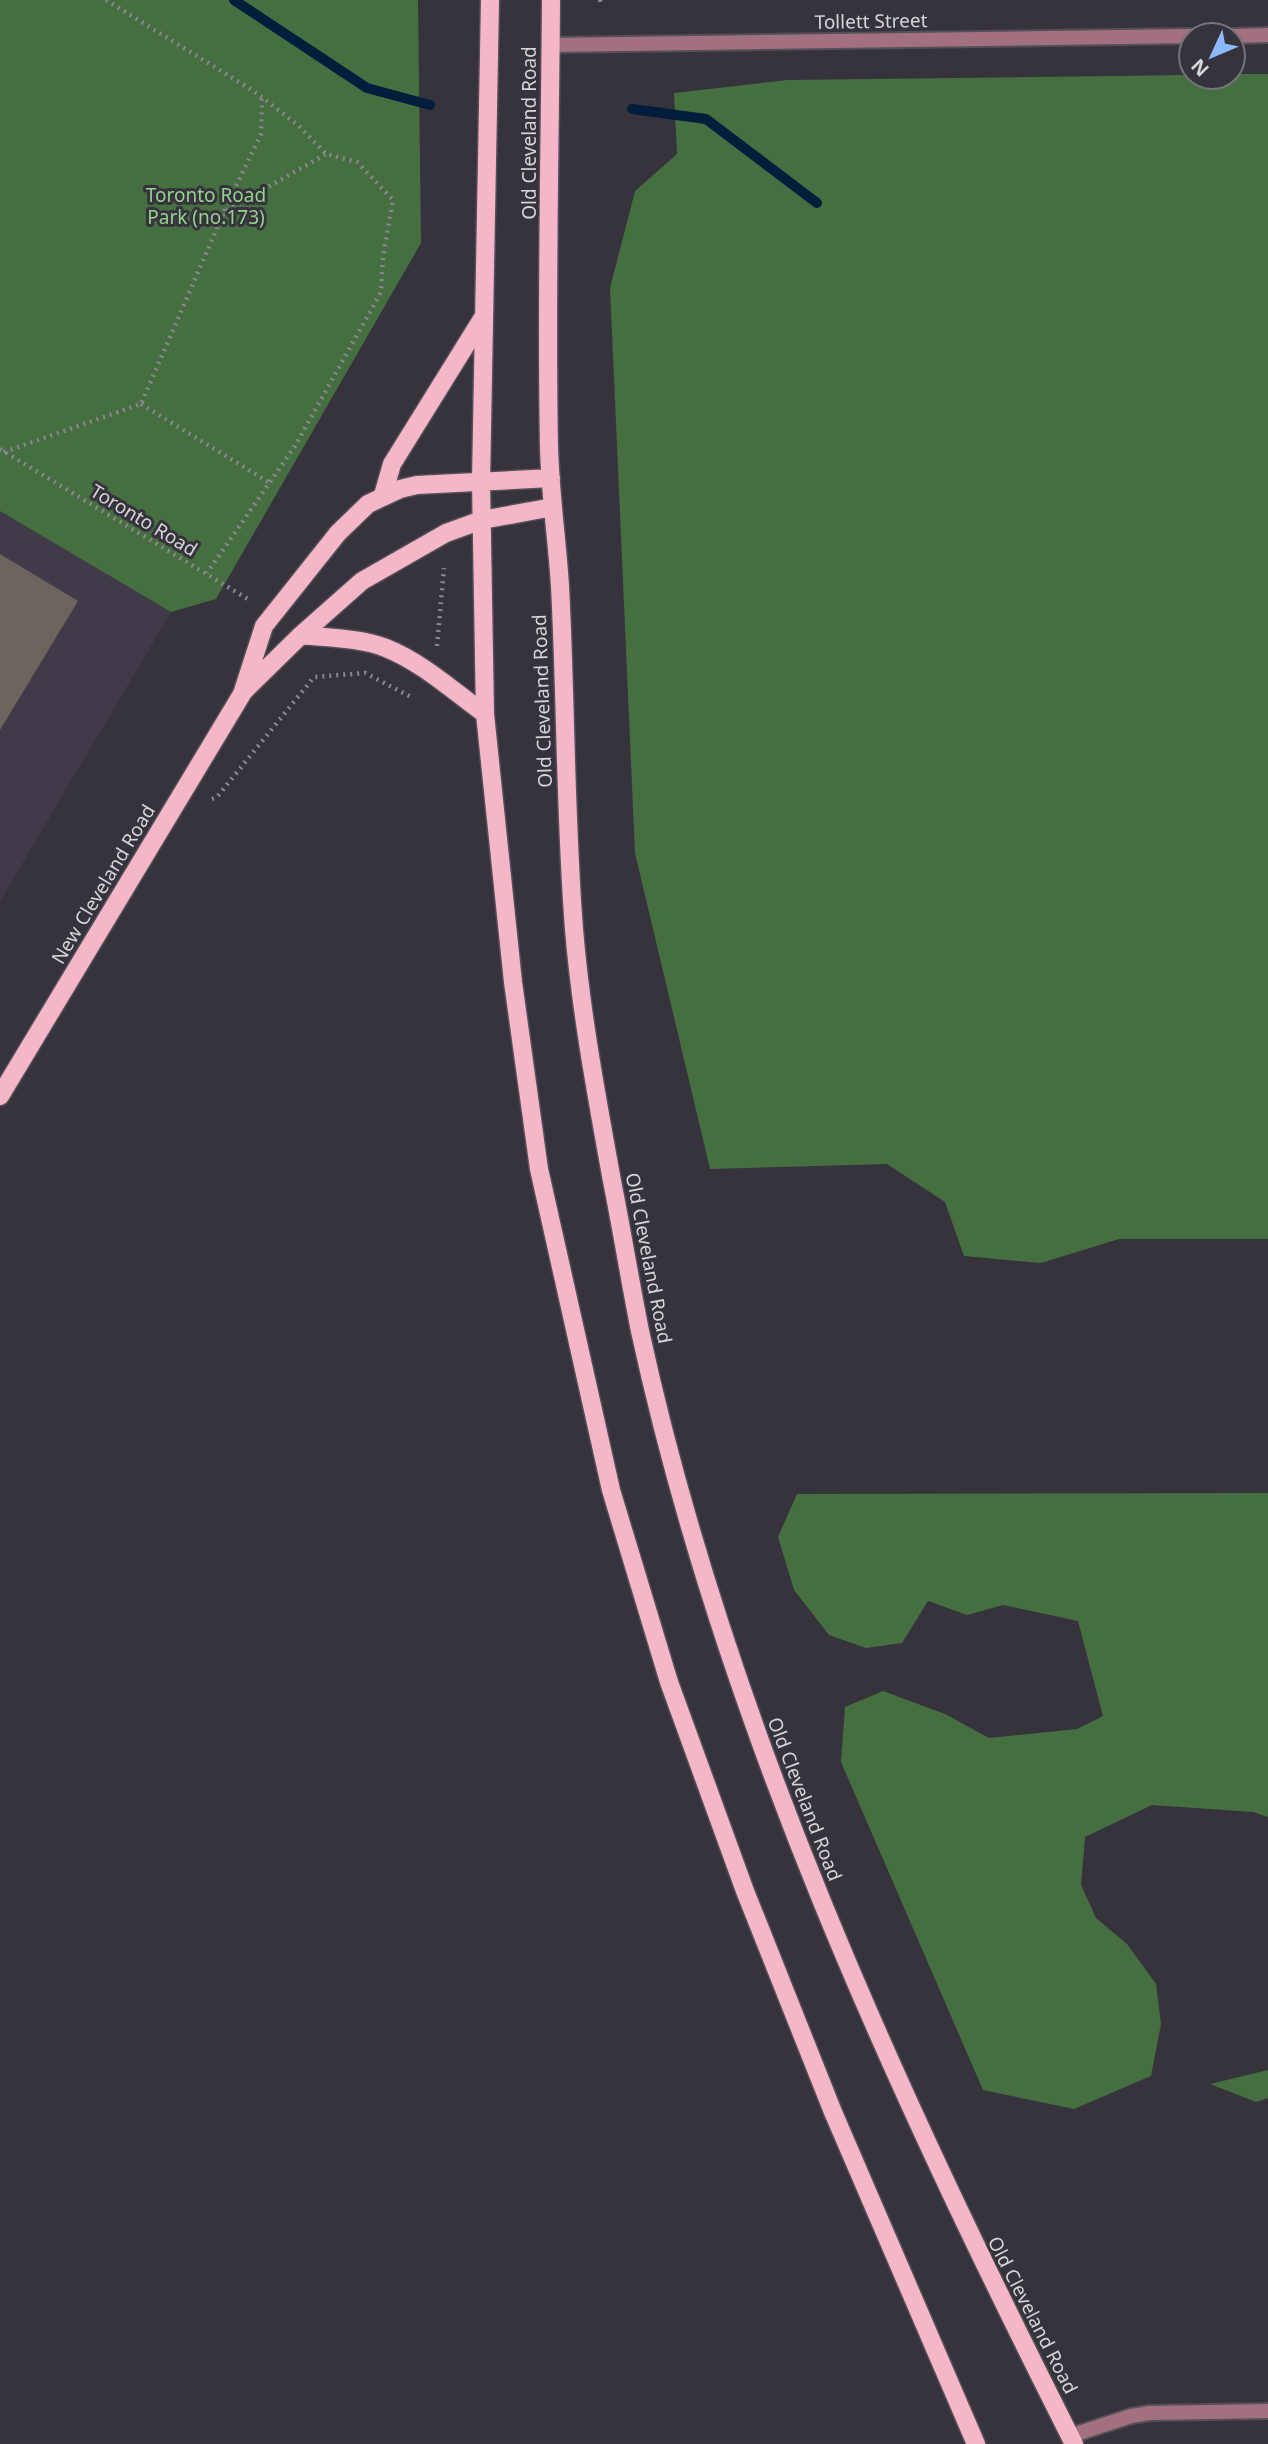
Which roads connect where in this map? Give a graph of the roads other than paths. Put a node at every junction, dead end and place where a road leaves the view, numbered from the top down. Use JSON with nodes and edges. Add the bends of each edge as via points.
{"nodes":[{"id":1,"x":490,"y":0,"type":"edge"},
{"id":2,"x":551,"y":0,"type":"edge"},
{"id":3,"x":1268,"y":35,"type":"edge"},
{"id":4,"x":1177,"y":36,"type":"edge"},
{"id":5,"x":1247,"y":36,"type":"edge"},
{"id":6,"x":551,"y":46,"type":"junction"},
{"id":7,"x":482,"y":319,"type":"junction"},
{"id":8,"x":551,"y":478,"type":"junction"},
{"id":9,"x":481,"y":482,"type":"junction"},
{"id":10,"x":383,"y":495,"type":"junction"},
{"id":11,"x":553,"y":507,"type":"junction"},
{"id":12,"x":482,"y":520,"type":"junction"},
{"id":13,"x":301,"y":635,"type":"junction"},
{"id":14,"x":242,"y":694,"type":"junction"},
{"id":15,"x":485,"y":714,"type":"junction"},
{"id":16,"x":0,"y":1096,"type":"edge"},
{"id":17,"x":1268,"y":2411,"type":"edge"},
{"id":18,"x":1072,"y":2440,"type":"edge"},
{"id":19,"x":976,"y":2444,"type":"edge"}],
"edges":[{"from":1,"to":7,"type":"main road"},
{"from":2,"to":6,"type":"main road","name":"Old Cleveland Road"},
{"from":3,"to":5,"type":"street"},
{"from":4,"to":6,"type":"street","name":"Tollett Street"},
{"from":6,"to":8,"type":"main road","name":"Old Cleveland Road"},
{"from":7,"to":9,"type":"main road"},
{"from":7,"to":10,"type":"main road","via":[[396,458]]},
{"from":8,"to":9,"type":"main road","name":"New Cleveland Road"},
{"from":8,"to":11,"type":"main road","name":"Old Cleveland Road"},
{"from":9,"to":10,"type":"main road","name":"New Cleveland Road","via":[[416,485]]},
{"from":9,"to":12,"type":"main road"},
{"from":10,"to":14,"type":"main road","name":"New Cleveland Road","via":[[353,517],[264,626]]},
{"from":11,"to":12,"type":"main road","name":"New Cleveland Road"},
{"from":11,"to":18,"type":"main road","name":"Old Cleveland Road","via":[[560,586],[565,783],[581,985],[599,1110],[641,1332],[672,1459],[748,1709],[813,1881],[979,2255]]},
{"from":12,"to":13,"type":"main road","name":"New Cleveland Road","via":[[446,533],[362,580]]},
{"from":12,"to":15,"type":"main road"},
{"from":13,"to":14,"type":"main road","name":"New Cleveland Road"},
{"from":13,"to":15,"type":"main road","via":[[384,647],[409,659]]},
{"from":14,"to":16,"type":"main road","name":"New Cleveland Road"},
{"from":15,"to":19,"type":"main road","via":[[513,982],[540,1169],[611,1490],[669,1682],[745,1891],[833,2112]]},
{"from":17,"to":18,"type":"street","via":[[1150,2413],[1123,2418]]}]}
